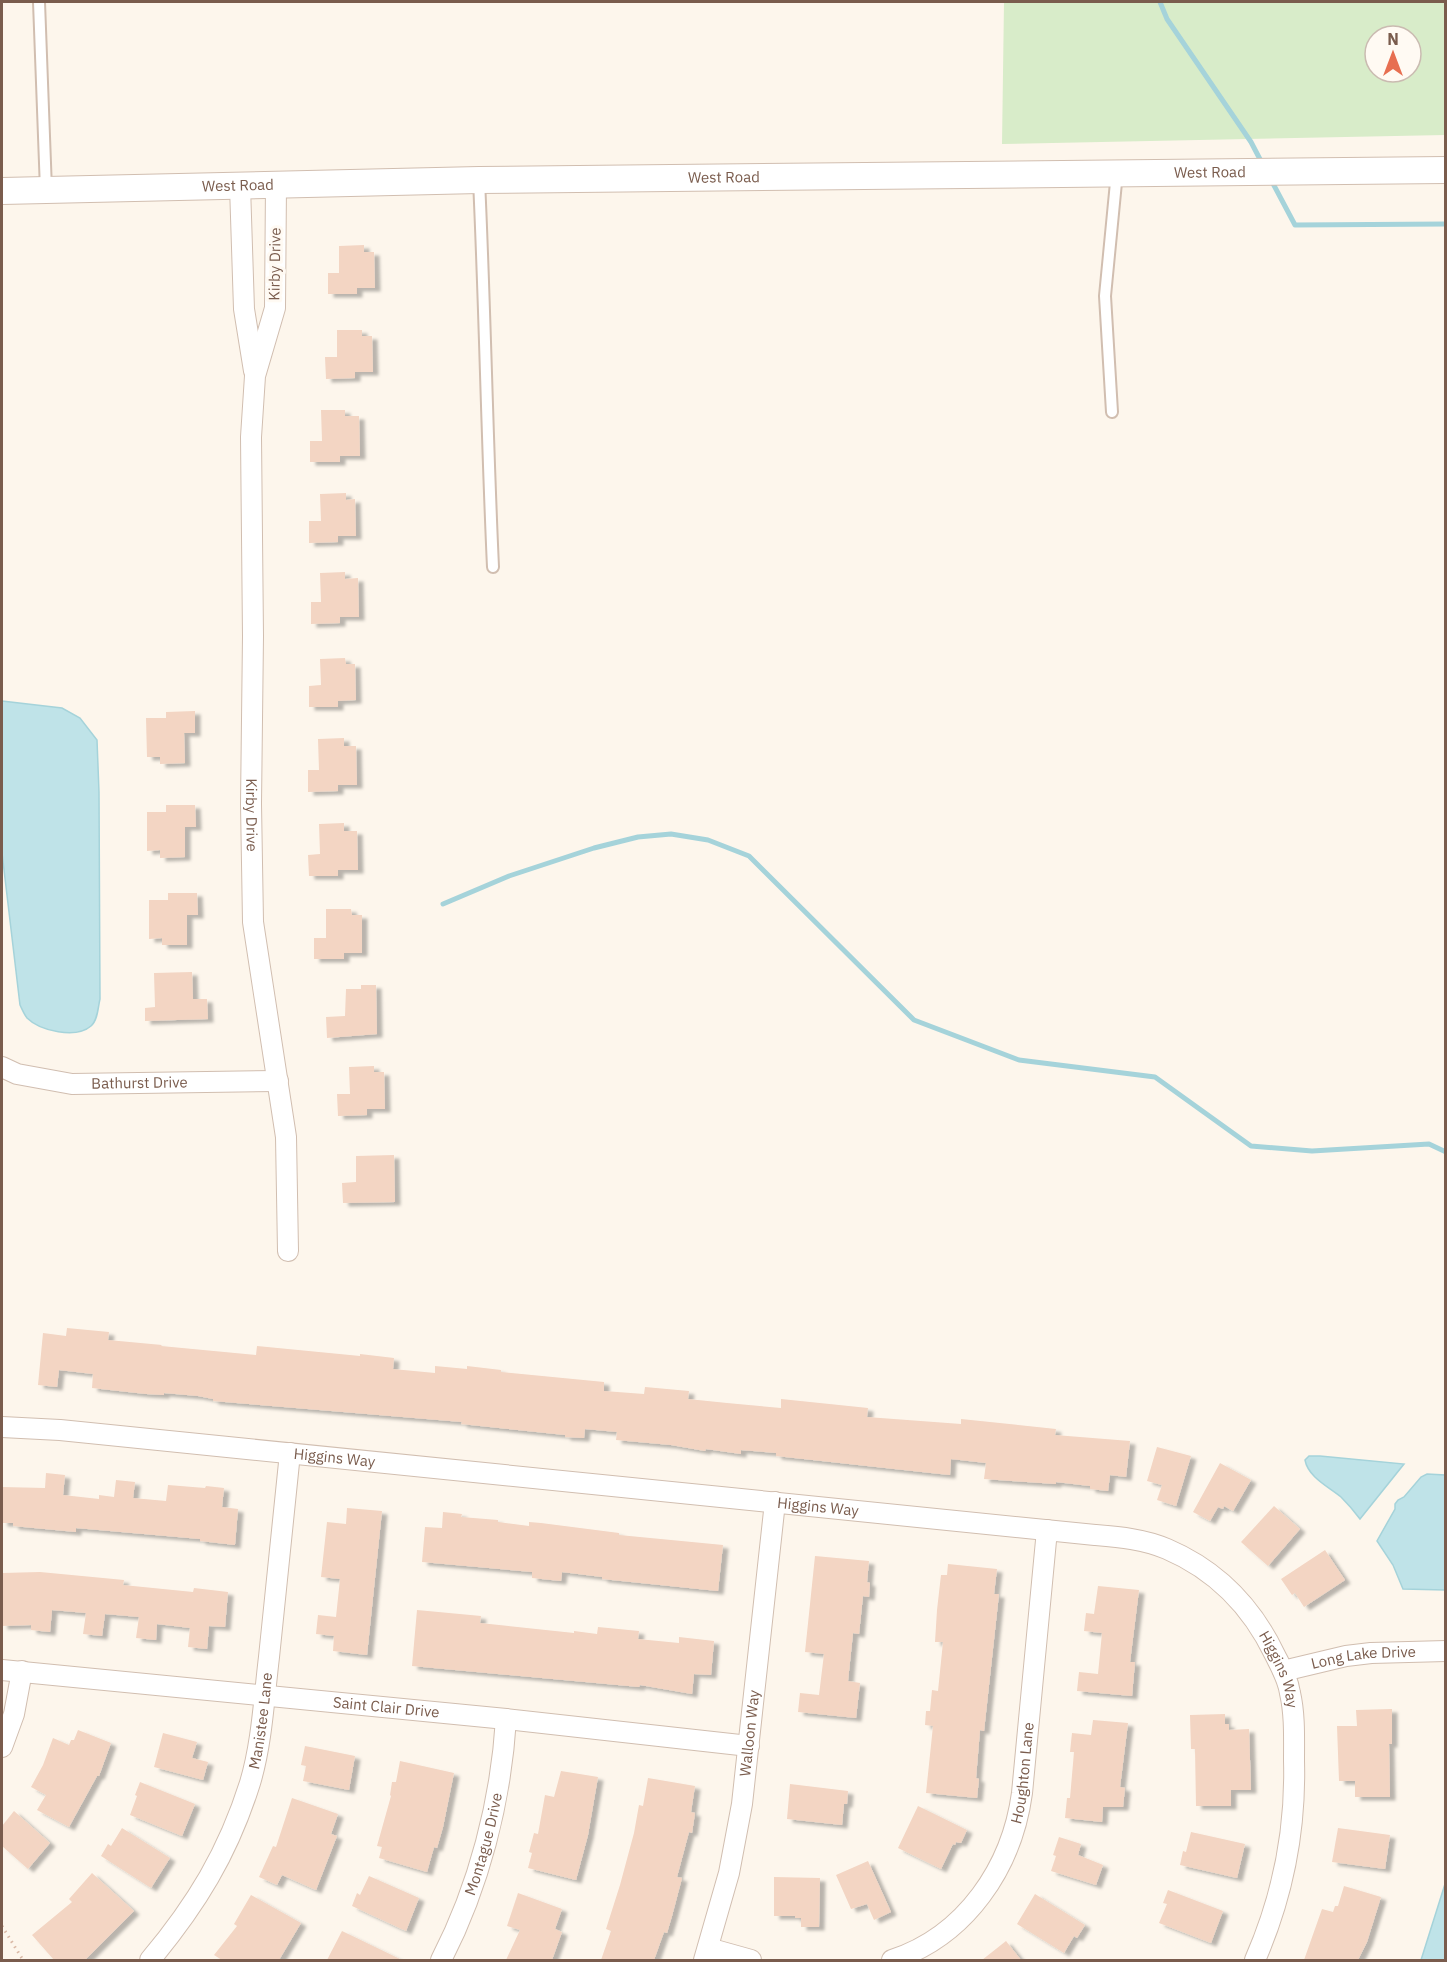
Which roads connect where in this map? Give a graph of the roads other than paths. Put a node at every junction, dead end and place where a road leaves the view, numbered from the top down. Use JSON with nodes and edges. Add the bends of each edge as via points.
{"nodes":[{"id":1,"x":39,"y":2,"type":"edge"},
{"id":2,"x":1446,"y":170,"type":"edge"},
{"id":3,"x":1117,"y":172,"type":"junction"},
{"id":4,"x":479,"y":180,"type":"junction"},
{"id":5,"x":276,"y":185,"type":"junction"},
{"id":6,"x":240,"y":186,"type":"junction"},
{"id":7,"x":46,"y":190,"type":"junction"},
{"id":8,"x":2,"y":191,"type":"edge"},
{"id":9,"x":255,"y":376,"type":"junction"},
{"id":10,"x":1112,"y":412,"type":"dead end"},
{"id":11,"x":493,"y":567,"type":"dead end"},
{"id":12,"x":2,"y":1067,"type":"edge"},
{"id":13,"x":278,"y":1081,"type":"junction"},
{"id":14,"x":288,"y":1251,"type":"dead end"},
{"id":15,"x":2,"y":1426,"type":"edge"},
{"id":16,"x":290,"y":1453,"type":"junction"},
{"id":17,"x":775,"y":1502,"type":"junction"},
{"id":18,"x":1047,"y":1530,"type":"junction"},
{"id":19,"x":1446,"y":1651,"type":"edge"},
{"id":20,"x":2,"y":1670,"type":"edge"},
{"id":21,"x":22,"y":1671,"type":"junction"},
{"id":22,"x":1283,"y":1671,"type":"junction"},
{"id":23,"x":264,"y":1696,"type":"junction"},
{"id":24,"x":506,"y":1719,"type":"junction"},
{"id":25,"x":749,"y":1746,"type":"junction"},
{"id":26,"x":2,"y":1747,"type":"edge"},
{"id":27,"x":706,"y":1954,"type":"edge"},
{"id":28,"x":150,"y":1960,"type":"edge"},
{"id":29,"x":441,"y":1960,"type":"edge"},
{"id":30,"x":751,"y":1960,"type":"edge"},
{"id":31,"x":892,"y":1960,"type":"edge"},
{"id":32,"x":1255,"y":1960,"type":"edge"}],
"edges":[{"from":1,"to":7,"type":"lane"},
{"from":2,"to":3,"type":"street","name":"West Road"},
{"from":3,"to":4,"type":"street","name":"West Road"},
{"from":3,"to":10,"type":"lane","via":[[1105,296]]},
{"from":4,"to":5,"type":"street","name":"West Road"},
{"from":4,"to":11,"type":"lane"},
{"from":5,"to":6,"type":"street","name":"West Road"},
{"from":5,"to":9,"type":"street","name":"Kirby Drive","via":[[275,308]]},
{"from":6,"to":7,"type":"street","name":"West Road"},
{"from":6,"to":9,"type":"street","name":"Kirby Drive","via":[[244,309]]},
{"from":7,"to":8,"type":"street","name":"West Road"},
{"from":9,"to":13,"type":"street","name":"Kirby Drive","via":[[251,465],[253,922]]},
{"from":12,"to":13,"type":"street","name":"Bathurst Drive","via":[[17,1074],[72,1084]]},
{"from":13,"to":14,"type":"street","name":"Kirby Drive","via":[[286,1137]]},
{"from":15,"to":16,"type":"street","name":"Higgins Way"},
{"from":16,"to":17,"type":"street","name":"Higgins Way"},
{"from":16,"to":23,"type":"street","name":"Manistee Lane"},
{"from":17,"to":18,"type":"street","name":"Higgins Way"},
{"from":17,"to":25,"type":"street","name":"Walloon Way"},
{"from":18,"to":22,"type":"street","name":"Higgins Way","via":[[1128,1538],[1167,1549],[1191,1562],[1243,1603],[1257,1620]]},
{"from":18,"to":31,"type":"street","name":"Houghton Lane","via":[[1017,1827],[1002,1862],[972,1907],[943,1934]]},
{"from":19,"to":22,"type":"street","name":"Long Lake Drive","via":[[1346,1656]]},
{"from":20,"to":21,"type":"street","name":"Saint Clair Drive"},
{"from":21,"to":23,"type":"street","name":"Saint Clair Drive"},
{"from":21,"to":26,"type":"street","via":[[14,1714]]},
{"from":22,"to":32,"type":"street","name":"Higgins Way","via":[[1293,1713],[1293,1825],[1278,1896]]},
{"from":23,"to":24,"type":"street","name":"Saint Clair Drive"},
{"from":23,"to":28,"type":"street","name":"Manistee Lane","via":[[250,1781],[226,1846],[196,1900]]},
{"from":24,"to":25,"type":"street","name":"Saint Clair Drive"},
{"from":24,"to":29,"type":"street","name":"Montague Drive","via":[[504,1755],[486,1840],[465,1907]]},
{"from":25,"to":27,"type":"street","name":"Walloon Way","via":[[732,1862]]},
{"from":27,"to":30,"type":"street"}]}
